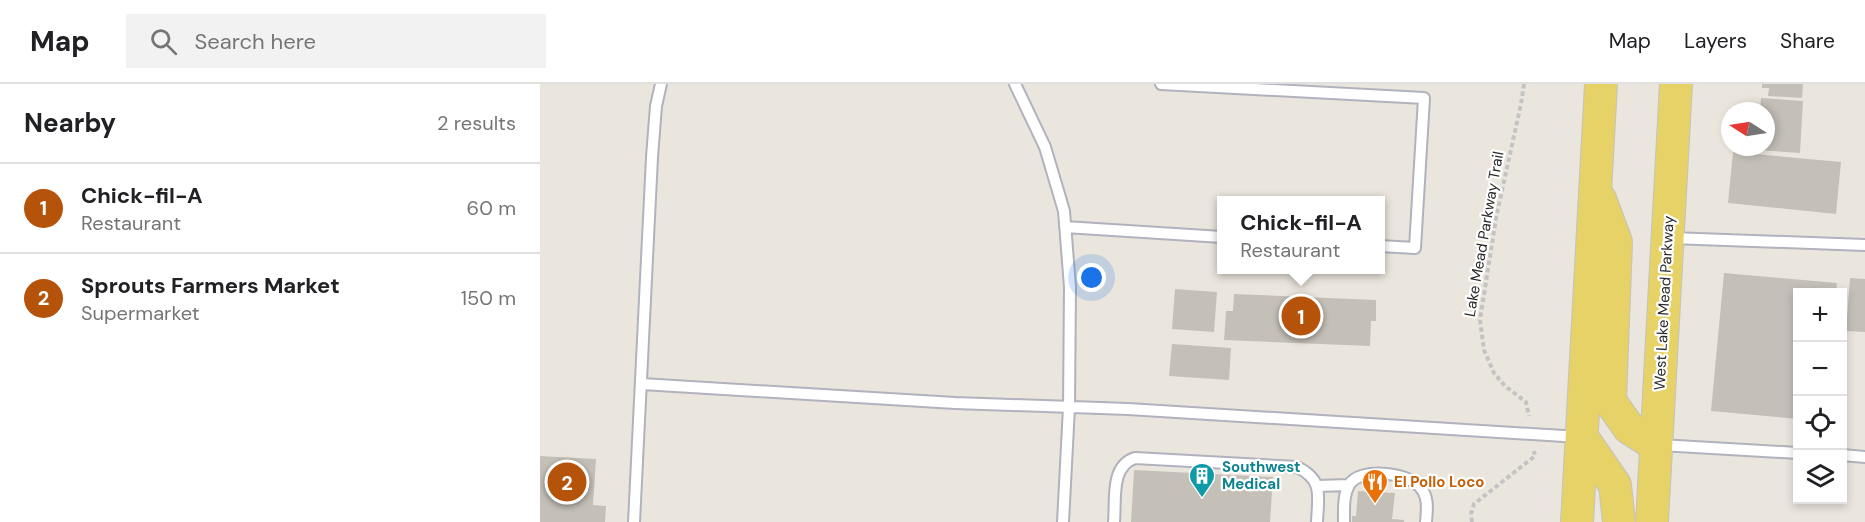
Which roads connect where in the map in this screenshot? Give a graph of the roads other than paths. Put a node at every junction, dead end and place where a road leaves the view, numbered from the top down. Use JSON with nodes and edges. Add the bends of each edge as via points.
{"nodes":[{"id":1,"x":661,"y":84,"type":"edge"},
{"id":2,"x":1015,"y":84,"type":"edge"},
{"id":3,"x":1161,"y":84,"type":"edge"},
{"id":4,"x":1601,"y":84,"type":"edge"},
{"id":5,"x":1676,"y":84,"type":"edge"},
{"id":6,"x":1324,"y":88,"type":"edge"},
{"id":7,"x":1596,"y":187,"type":"junction"},
{"id":8,"x":1065,"y":227,"type":"junction"},
{"id":9,"x":1217,"y":237,"type":"edge"},
{"id":10,"x":1668,"y":238,"type":"junction"},
{"id":11,"x":1865,"y":245,"type":"edge"},
{"id":12,"x":1385,"y":246,"type":"edge"},
{"id":13,"x":642,"y":384,"type":"junction"},
{"id":14,"x":1069,"y":407,"type":"junction"},
{"id":15,"x":1582,"y":437,"type":"junction"},
{"id":16,"x":1656,"y":445,"type":"junction"},
{"id":17,"x":1793,"y":453,"type":"edge"},
{"id":18,"x":1847,"y":455,"type":"edge"},
{"id":19,"x":1865,"y":457,"type":"edge"},
{"id":20,"x":1349,"y":485,"type":"junction"},
{"id":21,"x":1317,"y":486,"type":"junction"},
{"id":22,"x":634,"y":522,"type":"edge"},
{"id":23,"x":1063,"y":522,"type":"edge"},
{"id":24,"x":1114,"y":522,"type":"edge"},
{"id":25,"x":1317,"y":522,"type":"edge"},
{"id":26,"x":1344,"y":522,"type":"edge"},
{"id":27,"x":1426,"y":522,"type":"edge"},
{"id":28,"x":1577,"y":522,"type":"edge"},
{"id":29,"x":1619,"y":522,"type":"edge"},
{"id":30,"x":1652,"y":522,"type":"edge"}],
"edges":[{"from":1,"to":13,"type":"lane","via":[[652,157]]},
{"from":2,"to":8,"type":"lane","via":[[1045,147]]},
{"from":3,"to":6,"type":"lane"},
{"from":4,"to":7,"type":"main road"},
{"from":5,"to":10,"type":"main road","name":"West Lake Mead Parkway"},
{"from":6,"to":12,"type":"lane","via":[[1424,98],[1415,248]]},
{"from":7,"to":15,"type":"main road"},
{"from":7,"to":16,"type":"main road","via":[[1616,243],[1610,401],[1629,428]]},
{"from":8,"to":9,"type":"lane"},
{"from":8,"to":14,"type":"lane","via":[[1070,287]]},
{"from":10,"to":11,"type":"lane"},
{"from":10,"to":16,"type":"main road","name":"West Lake Mead Parkway"},
{"from":13,"to":14,"type":"lane"},
{"from":13,"to":22,"type":"lane"},
{"from":14,"to":15,"type":"lane"},
{"from":14,"to":23,"type":"lane"},
{"from":15,"to":28,"type":"main road"},
{"from":15,"to":29,"type":"main road","via":[[1615,485]]},
{"from":16,"to":17,"type":"lane"},
{"from":16,"to":30,"type":"main road","name":"West Lake Mead Parkway"},
{"from":18,"to":19,"type":"lane"},
{"from":20,"to":21,"type":"lane"},
{"from":20,"to":26,"type":"lane"},
{"from":20,"to":27,"type":"lane","via":[[1360,475],[1395,474],[1414,481],[1427,500]]},
{"from":21,"to":24,"type":"lane","via":[[1297,467],[1135,458],[1121,466],[1117,478]]},
{"from":21,"to":25,"type":"lane"}]}
